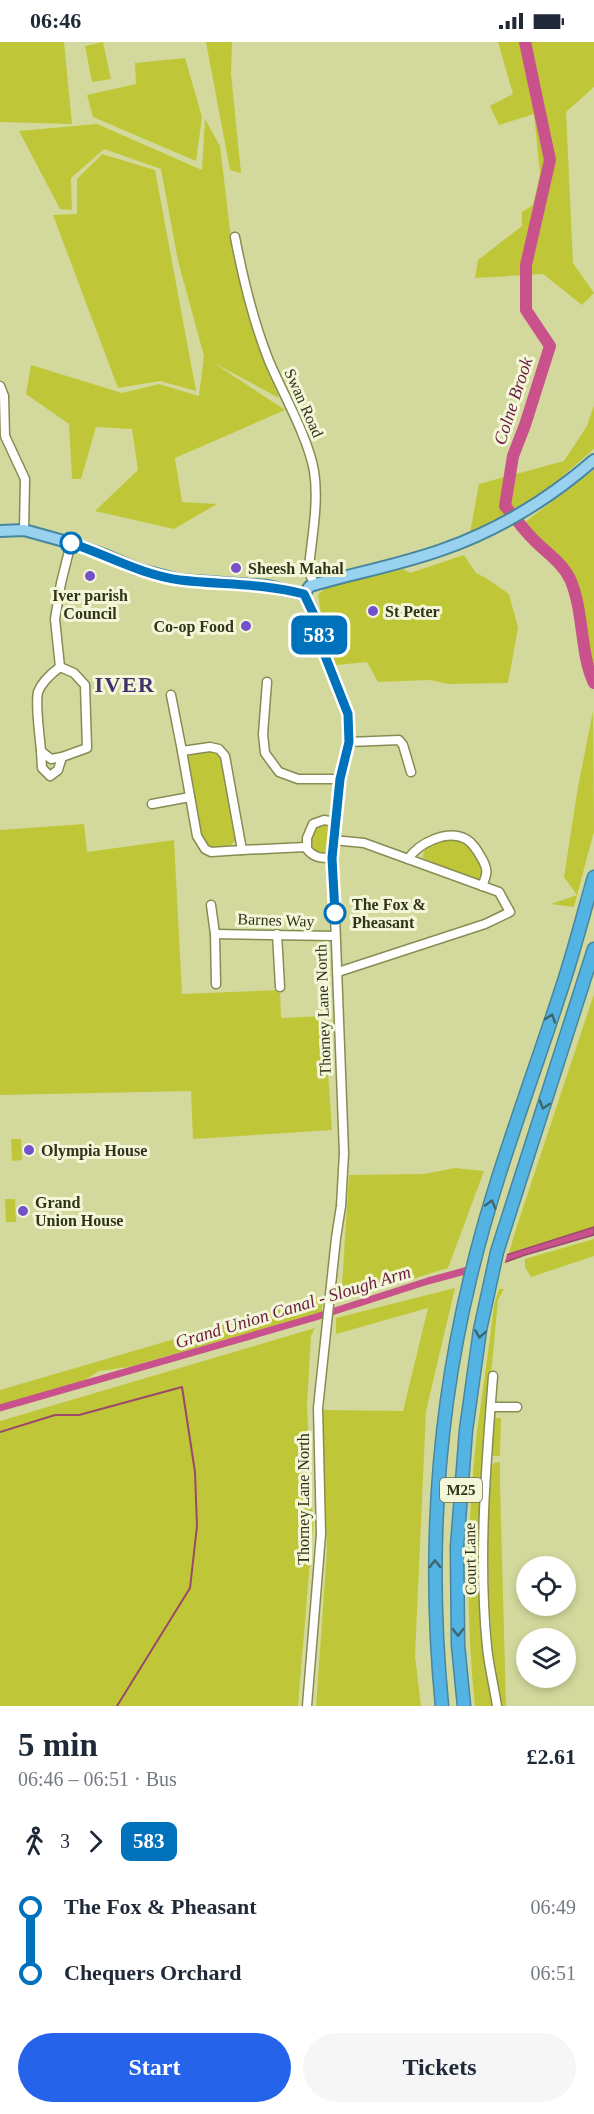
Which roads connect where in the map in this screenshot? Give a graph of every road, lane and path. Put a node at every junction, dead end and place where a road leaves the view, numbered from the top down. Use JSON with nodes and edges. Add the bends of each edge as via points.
{"nodes":[{"id":1,"x":235,"y":237,"type":"dead end"},
{"id":2,"x":0,"y":386,"type":"edge"},
{"id":3,"x":594,"y":460,"type":"edge"},
{"id":4,"x":24,"y":530,"type":"junction"},
{"id":5,"x":0,"y":531,"type":"edge"},
{"id":6,"x":71,"y":543,"type":"junction"},
{"id":7,"x":315,"y":584,"type":"junction"},
{"id":8,"x":304,"y":594,"type":"junction"},
{"id":9,"x":60,"y":667,"type":"junction"},
{"id":10,"x":267,"y":682,"type":"dead end"},
{"id":11,"x":171,"y":695,"type":"dead end"},
{"id":12,"x":349,"y":742,"type":"junction"},
{"id":13,"x":41,"y":751,"type":"junction"},
{"id":14,"x":182,"y":751,"type":"junction"},
{"id":15,"x":62,"y":757,"type":"junction"},
{"id":16,"x":411,"y":772,"type":"dead end"},
{"id":17,"x":340,"y":779,"type":"junction"},
{"id":18,"x":190,"y":797,"type":"junction"},
{"id":19,"x":152,"y":804,"type":"dead end"},
{"id":20,"x":335,"y":822,"type":"junction"},
{"id":21,"x":333,"y":840,"type":"junction"},
{"id":22,"x":306,"y":847,"type":"junction"},
{"id":23,"x":242,"y":850,"type":"junction"},
{"id":24,"x":332,"y":858,"type":"junction"},
{"id":25,"x":408,"y":859,"type":"junction"},
{"id":26,"x":594,"y":877,"type":"edge"},
{"id":27,"x":482,"y":886,"type":"junction"},
{"id":28,"x":211,"y":905,"type":"dead end"},
{"id":29,"x":215,"y":934,"type":"junction"},
{"id":30,"x":277,"y":934,"type":"junction"},
{"id":31,"x":335,"y":936,"type":"junction"},
{"id":32,"x":594,"y":949,"type":"edge"},
{"id":33,"x":338,"y":972,"type":"junction"},
{"id":34,"x":216,"y":984,"type":"dead end"},
{"id":35,"x":280,"y":987,"type":"dead end"},
{"id":36,"x":493,"y":1376,"type":"dead end"},
{"id":37,"x":491,"y":1407,"type":"junction"},
{"id":38,"x":517,"y":1407,"type":"dead end"},
{"id":39,"x":307,"y":1706,"type":"edge"},
{"id":40,"x":442,"y":1706,"type":"edge"},
{"id":41,"x":464,"y":1706,"type":"edge"},
{"id":42,"x":497,"y":1706,"type":"edge"}],
"edges":[{"from":1,"to":7,"type":"street","name":"Swan Road","via":[[256,327],[308,448],[314,471],[316,494],[309,567]]},
{"from":2,"to":4,"type":"street","via":[[5,436],[25,479]]},
{"from":3,"to":7,"type":"main road","via":[[527,511],[499,526],[442,550]]},
{"from":4,"to":5,"type":"main road"},
{"from":4,"to":6,"type":"main road"},
{"from":6,"to":8,"type":"main road","via":[[137,569],[180,580],[268,586]]},
{"from":6,"to":9,"type":"street","via":[[55,619]]},
{"from":7,"to":8,"type":"main road"},
{"from":8,"to":12,"type":"street","name":"Thorney Lane North","via":[[348,714]]},
{"from":9,"to":13,"type":"street","via":[[48,676],[38,692]]},
{"from":9,"to":15,"type":"street","via":[[74,673],[85,686],[87,748]]},
{"from":10,"to":17,"type":"street","via":[[265,753],[279,772],[298,779]]},
{"from":11,"to":14,"type":"street"},
{"from":12,"to":16,"type":"street","via":[[399,740]]},
{"from":12,"to":17,"type":"street","name":"Thorney Lane North"},
{"from":13,"to":15,"type":"street","via":[[51,759]]},
{"from":13,"to":15,"type":"street","via":[[42,768],[50,776],[58,770]]},
{"from":14,"to":18,"type":"street"},
{"from":14,"to":23,"type":"street","via":[[210,747],[225,756]]},
{"from":17,"to":20,"type":"street","name":"Thorney Lane North"},
{"from":18,"to":19,"type":"street"},
{"from":18,"to":23,"type":"street","via":[[197,836],[205,849]]},
{"from":20,"to":21,"type":"street","name":"Thorney Lane North"},
{"from":20,"to":22,"type":"street","via":[[313,824]]},
{"from":21,"to":24,"type":"street","name":"Thorney Lane North"},
{"from":21,"to":25,"type":"street","via":[[364,843]]},
{"from":22,"to":23,"type":"street"},
{"from":22,"to":24,"type":"street","via":[[319,858]]},
{"from":24,"to":31,"type":"street","name":"Thorney Lane North"},
{"from":25,"to":27,"type":"street"},
{"from":25,"to":27,"type":"street","via":[[428,842],[462,838],[475,847],[487,868]]},
{"from":40,"to":26,"type":"highway","number":"M25","one_way":true,"via":[[436,1647],[435,1548],[443,1427],[454,1354],[469,1282],[501,1169],[564,982]]},
{"from":27,"to":33,"type":"street","via":[[499,891],[510,912],[485,924]]},
{"from":28,"to":29,"type":"street","name":"Barnes Way"},
{"from":29,"to":30,"type":"street","name":"Barnes Way"},
{"from":29,"to":34,"type":"street","name":"Barnes Way"},
{"from":30,"to":31,"type":"street","name":"Barnes Way"},
{"from":30,"to":35,"type":"street"},
{"from":31,"to":33,"type":"street","name":"Thorney Lane North"},
{"from":32,"to":41,"type":"highway","number":"M25","one_way":true,"via":[[497,1252],[480,1330],[466,1430],[457,1547],[458,1645]]},
{"from":33,"to":39,"type":"street","name":"Thorney Lane North","via":[[344,1153],[318,1408],[321,1534]]},
{"from":36,"to":37,"type":"street","name":"Court Lane"},
{"from":37,"to":38,"type":"street"},
{"from":37,"to":42,"type":"street","name":"Court Lane","via":[[484,1584],[487,1647]]}]}
